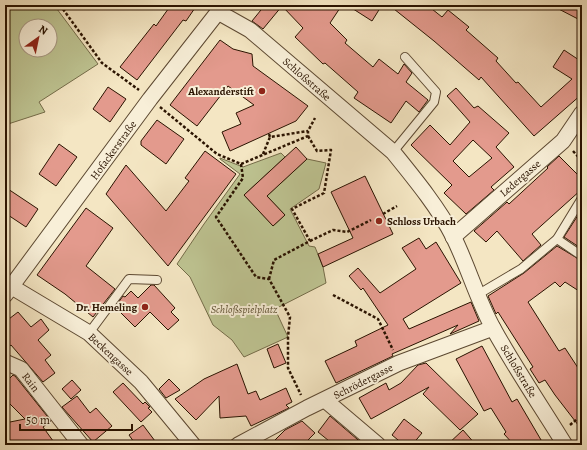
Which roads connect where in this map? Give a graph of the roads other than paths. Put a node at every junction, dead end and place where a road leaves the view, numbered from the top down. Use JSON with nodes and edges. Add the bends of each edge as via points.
{"nodes":[{"id":1,"x":218,"y":8,"type":"edge"},
{"id":2,"x":405,"y":57,"type":"dead end"},
{"id":3,"x":582,"y":113,"type":"edge"},
{"id":4,"x":393,"y":152,"type":"junction"},
{"id":5,"x":582,"y":198,"type":"edge"},
{"id":6,"x":453,"y":236,"type":"junction"},
{"id":7,"x":558,"y":239,"type":"junction"},
{"id":8,"x":582,"y":256,"type":"edge"},
{"id":9,"x":157,"y":280,"type":"dead end"},
{"id":10,"x":8,"y":291,"type":"edge"},
{"id":11,"x":477,"y":295,"type":"junction"},
{"id":12,"x":493,"y":328,"type":"junction"},
{"id":13,"x":89,"y":333,"type":"junction"},
{"id":14,"x":5,"y":362,"type":"edge"},
{"id":15,"x":325,"y":400,"type":"junction"},
{"id":16,"x":191,"y":444,"type":"edge"},
{"id":17,"x":81,"y":445,"type":"edge"},
{"id":18,"x":238,"y":445,"type":"edge"},
{"id":19,"x":378,"y":445,"type":"edge"},
{"id":20,"x":565,"y":445,"type":"edge"}],
"edges":[{"from":1,"to":4,"type":"street","name":"Schloßstraße","via":[[250,30]]},
{"from":1,"to":10,"type":"street","name":"Hofackerstraße"},
{"from":2,"to":4,"type":"lane","via":[[436,92],[434,102]]},
{"from":3,"to":6,"type":"street","name":"Ledergasse","via":[[563,141]]},
{"from":4,"to":6,"type":"street","name":"Schloßstraße"},
{"from":5,"to":7,"type":"lane"},
{"from":6,"to":11,"type":"street","name":"Schloßstraße"},
{"from":7,"to":8,"type":"lane"},
{"from":7,"to":11,"type":"lane","via":[[521,268]]},
{"from":9,"to":13,"type":"lane","via":[[129,279]]},
{"from":10,"to":13,"type":"street","name":"Beckengasse"},
{"from":11,"to":12,"type":"street","name":"Schloßstraße"},
{"from":12,"to":15,"type":"street","name":"Schrödergasse","via":[[399,363]]},
{"from":12,"to":20,"type":"street","name":"Schloßstraße"},
{"from":13,"to":16,"type":"street","name":"Beckengasse","via":[[141,382]]},
{"from":14,"to":17,"type":"street","name":"Rain","via":[[20,369]]},
{"from":15,"to":18,"type":"street","name":"Schrödergasse"},
{"from":15,"to":19,"type":"street"}]}
